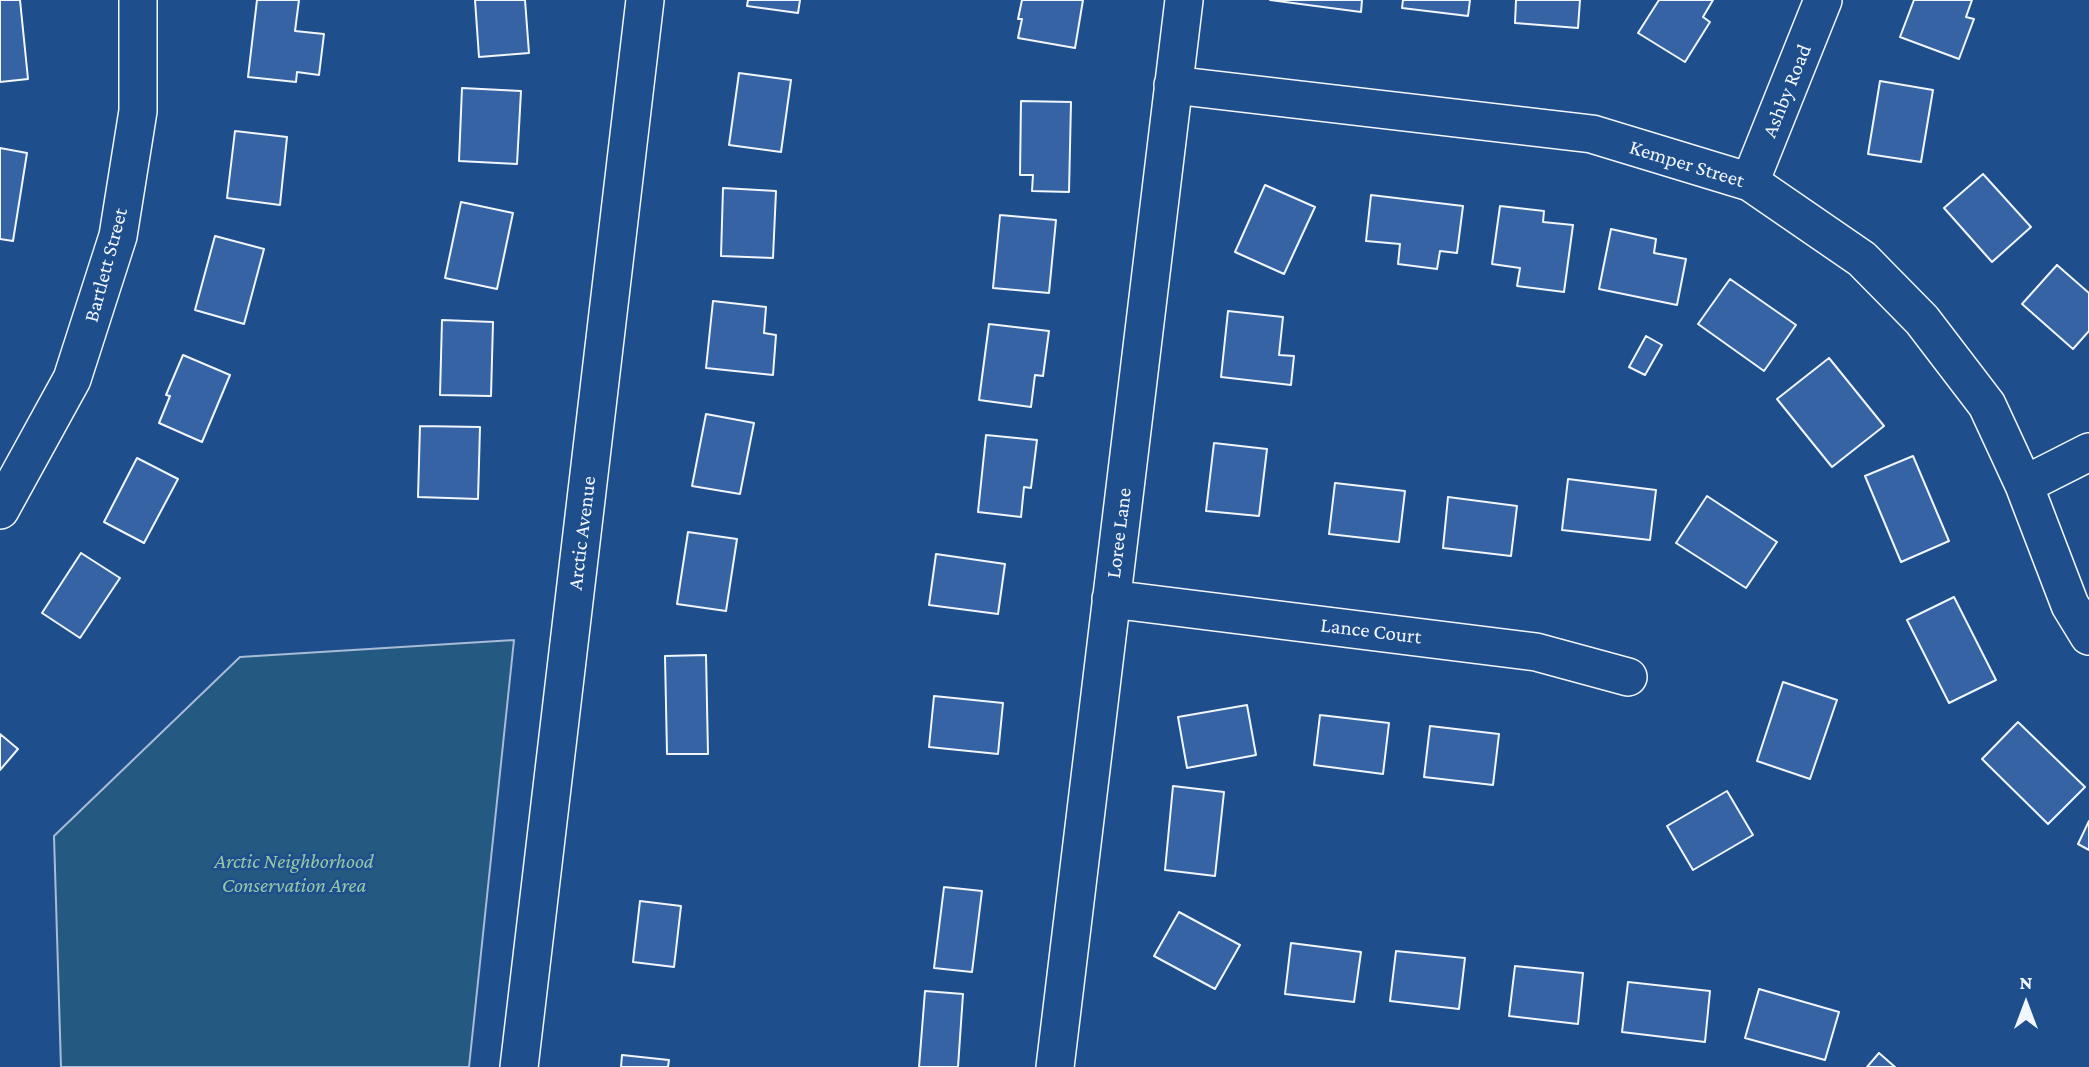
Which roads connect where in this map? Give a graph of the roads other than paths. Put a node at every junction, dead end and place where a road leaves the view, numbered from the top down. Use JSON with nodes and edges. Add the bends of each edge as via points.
{"nodes":[{"id":1,"x":138,"y":0,"type":"edge"},
{"id":2,"x":645,"y":0,"type":"edge"},
{"id":3,"x":1184,"y":0,"type":"edge"},
{"id":4,"x":1823,"y":0,"type":"edge"},
{"id":5,"x":1173,"y":85,"type":"junction"},
{"id":6,"x":1750,"y":182,"type":"junction"},
{"id":7,"x":2089,"y":452,"type":"edge"},
{"id":8,"x":2024,"y":485,"type":"junction"},
{"id":9,"x":0,"y":510,"type":"edge"},
{"id":10,"x":1111,"y":599,"type":"junction"},
{"id":11,"x":2089,"y":636,"type":"edge"},
{"id":12,"x":1628,"y":677,"type":"dead end"},
{"id":13,"x":519,"y":1067,"type":"edge"},
{"id":14,"x":1055,"y":1067,"type":"edge"}],
"edges":[{"from":1,"to":9,"type":"street","name":"Bartlett Street","via":[[138,111],[118,236],[72,379]]},
{"from":2,"to":13,"type":"street","name":"Arctic Avenue"},
{"from":3,"to":5,"type":"street","name":"Loree Lane"},
{"from":4,"to":6,"type":"street","name":"Ashby Road"},
{"from":5,"to":6,"type":"street","name":"Kemper Street","via":[[1592,134]]},
{"from":5,"to":10,"type":"street","name":"Loree Lane"},
{"from":6,"to":8,"type":"street","name":"Kemper Street","via":[[1862,259],[1922,320],[1987,405]]},
{"from":7,"to":8,"type":"street"},
{"from":8,"to":11,"type":"street","name":"Kemper Street","via":[[2070,605]]},
{"from":10,"to":12,"type":"street","name":"Lance Court","via":[[1536,652]]},
{"from":10,"to":14,"type":"street","name":"Loree Lane"}]}
